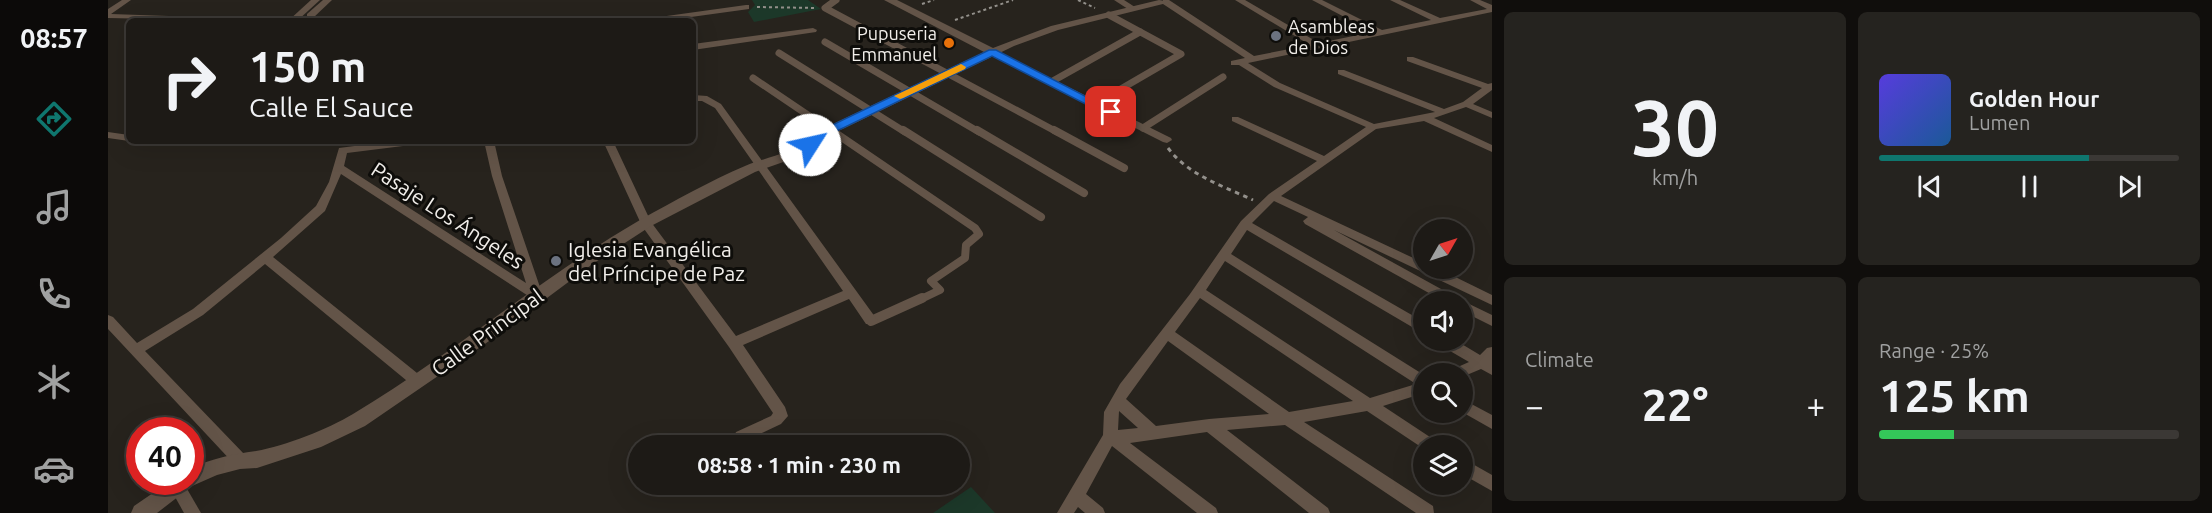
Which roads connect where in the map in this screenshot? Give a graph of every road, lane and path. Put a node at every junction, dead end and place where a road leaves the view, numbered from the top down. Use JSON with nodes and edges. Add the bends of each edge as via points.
{"nodes":[{"id":1,"x":127,"y":0,"type":"edge"},
{"id":2,"x":316,"y":0,"type":"edge"},
{"id":3,"x":328,"y":0,"type":"edge"},
{"id":4,"x":836,"y":0,"type":"edge"},
{"id":5,"x":889,"y":0,"type":"edge"},
{"id":6,"x":1013,"y":0,"type":"edge"},
{"id":7,"x":1118,"y":0,"type":"edge"},
{"id":8,"x":1239,"y":0,"type":"edge"},
{"id":9,"x":1317,"y":0,"type":"edge"},
{"id":10,"x":1394,"y":0,"type":"edge"},
{"id":11,"x":1474,"y":0,"type":"edge"},
{"id":12,"x":1165,"y":1,"type":"edge"},
{"id":13,"x":746,"y":7,"type":"joint"},
{"id":14,"x":825,"y":8,"type":"junction"},
{"id":15,"x":1134,"y":9,"type":"junction"},
{"id":16,"x":1492,"y":9,"type":"edge"},
{"id":17,"x":108,"y":14,"type":"edge"},
{"id":18,"x":1109,"y":15,"type":"junction"},
{"id":19,"x":194,"y":18,"type":"edge"},
{"id":20,"x":295,"y":18,"type":"edge"},
{"id":21,"x":307,"y":18,"type":"edge"},
{"id":22,"x":667,"y":18,"type":"edge"},
{"id":23,"x":1441,"y":22,"type":"junction"},
{"id":24,"x":939,"y":25,"type":"junction"},
{"id":25,"x":813,"y":30,"type":"dead end"},
{"id":26,"x":1140,"y":32,"type":"junction"},
{"id":27,"x":1380,"y":32,"type":"junction"},
{"id":28,"x":825,"y":42,"type":"dead end"},
{"id":29,"x":1316,"y":45,"type":"junction"},
{"id":30,"x":696,"y":47,"type":"edge"},
{"id":31,"x":992,"y":52,"type":"junction"},
{"id":32,"x":779,"y":53,"type":"dead end"},
{"id":33,"x":1410,"y":59,"type":"dead end"},
{"id":34,"x":1254,"y":60,"type":"junction"},
{"id":35,"x":1341,"y":72,"type":"dead end"},
{"id":36,"x":949,"y":73,"type":"junction"},
{"id":37,"x":1223,"y":77,"type":"dead end"},
{"id":38,"x":753,"y":78,"type":"dead end"},
{"id":39,"x":1051,"y":82,"type":"junction"},
{"id":40,"x":1491,"y":87,"type":"edge"},
{"id":41,"x":910,"y":91,"type":"junction"},
{"id":42,"x":696,"y":98,"type":"edge"},
{"id":43,"x":1095,"y":104,"type":"junction"},
{"id":44,"x":1466,"y":104,"type":"junction"},
{"id":45,"x":871,"y":110,"type":"junction"},
{"id":46,"x":1444,"y":112,"type":"junction"},
{"id":47,"x":1492,"y":115,"type":"edge"},
{"id":48,"x":1425,"y":118,"type":"junction"},
{"id":49,"x":1235,"y":119,"type":"dead end"},
{"id":50,"x":1373,"y":127,"type":"junction"},
{"id":51,"x":1143,"y":128,"type":"junction"},
{"id":52,"x":830,"y":130,"type":"junction"},
{"id":53,"x":109,"y":136,"type":"edge"},
{"id":54,"x":126,"y":138,"type":"edge"},
{"id":55,"x":1167,"y":140,"type":"joint"},
{"id":56,"x":394,"y":144,"type":"edge"},
{"id":57,"x":490,"y":144,"type":"edge"},
{"id":58,"x":609,"y":144,"type":"edge"},
{"id":59,"x":1492,"y":148,"type":"edge"},
{"id":60,"x":1324,"y":160,"type":"junction"},
{"id":61,"x":761,"y":165,"type":"junction"},
{"id":62,"x":339,"y":168,"type":"junction"},
{"id":63,"x":1124,"y":168,"type":"dead end"},
{"id":64,"x":1084,"y":193,"type":"dead end"},
{"id":65,"x":1269,"y":201,"type":"junction"},
{"id":66,"x":1041,"y":217,"type":"dead end"},
{"id":67,"x":1309,"y":221,"type":"dead end"},
{"id":68,"x":646,"y":223,"type":"junction"},
{"id":69,"x":1245,"y":224,"type":"junction"},
{"id":70,"x":1224,"y":255,"type":"junction"},
{"id":71,"x":266,"y":258,"type":"junction"},
{"id":72,"x":1413,"y":263,"type":"edge"},
{"id":73,"x":1447,"y":279,"type":"edge"},
{"id":74,"x":1198,"y":291,"type":"junction"},
{"id":75,"x":1436,"y":291,"type":"edge"},
{"id":76,"x":851,"y":293,"type":"junction"},
{"id":77,"x":537,"y":296,"type":"junction"},
{"id":78,"x":1492,"y":300,"type":"edge"},
{"id":79,"x":1473,"y":311,"type":"edge"},
{"id":80,"x":108,"y":320,"type":"edge"},
{"id":81,"x":871,"y":321,"type":"joint"},
{"id":82,"x":1492,"y":321,"type":"edge"},
{"id":83,"x":1413,"y":323,"type":"edge"},
{"id":84,"x":1167,"y":333,"type":"junction"},
{"id":85,"x":734,"y":343,"type":"junction"},
{"id":86,"x":136,"y":350,"type":"junction"},
{"id":87,"x":1461,"y":351,"type":"edge"},
{"id":88,"x":1492,"y":352,"type":"edge"},
{"id":89,"x":1486,"y":366,"type":"edge"},
{"id":90,"x":1413,"y":375,"type":"edge"},
{"id":91,"x":417,"y":381,"type":"junction"},
{"id":92,"x":1413,"y":390,"type":"edge"},
{"id":93,"x":1118,"y":400,"type":"junction"},
{"id":94,"x":1367,"y":405,"type":"junction"},
{"id":95,"x":1473,"y":412,"type":"edge"},
{"id":96,"x":1287,"y":419,"type":"junction"},
{"id":97,"x":1492,"y":423,"type":"edge"},
{"id":98,"x":1209,"y":425,"type":"junction"},
{"id":99,"x":1153,"y":433,"type":"junction"},
{"id":100,"x":745,"y":435,"type":"edge"},
{"id":101,"x":1414,"y":435,"type":"edge"},
{"id":102,"x":1110,"y":436,"type":"junction"},
{"id":103,"x":240,"y":460,"type":"junction"},
{"id":104,"x":204,"y":472,"type":"edge"},
{"id":105,"x":1473,"y":472,"type":"edge"},
{"id":106,"x":1492,"y":484,"type":"edge"},
{"id":107,"x":166,"y":495,"type":"edge"},
{"id":108,"x":188,"y":495,"type":"edge"},
{"id":109,"x":1077,"y":496,"type":"junction"},
{"id":110,"x":1427,"y":511,"type":"dead end"},
{"id":111,"x":141,"y":513,"type":"edge"},
{"id":112,"x":193,"y":513,"type":"edge"},
{"id":113,"x":1065,"y":513,"type":"edge"},
{"id":114,"x":1097,"y":513,"type":"edge"},
{"id":115,"x":1210,"y":513,"type":"edge"},
{"id":116,"x":1322,"y":513,"type":"edge"}],
"edges":[{"from":1,"to":17,"type":"street"},
{"from":2,"to":20,"type":"street"},
{"from":3,"to":21,"type":"street"},
{"from":4,"to":14,"type":"street"},
{"from":5,"to":24,"type":"street"},
{"from":6,"to":24,"type":"path"},
{"from":7,"to":15,"type":"street"},
{"from":8,"to":29,"type":"street"},
{"from":9,"to":27,"type":"street"},
{"from":10,"to":23,"type":"street"},
{"from":11,"to":16,"type":"street"},
{"from":12,"to":15,"type":"street","name":"Calle Principal"},
{"from":12,"to":34,"type":"street"},
{"from":13,"to":14,"type":"path"},
{"from":13,"to":22,"type":"street"},
{"from":14,"to":36,"type":"street"},
{"from":15,"to":18,"type":"street","name":"Calle Principal"},
{"from":16,"to":23,"type":"street"},
{"from":17,"to":19,"type":"street"},
{"from":18,"to":26,"type":"street"},
{"from":18,"to":31,"type":"street","name":"Calle Principal","via":[[1055,28]]},
{"from":23,"to":27,"type":"street"},
{"from":24,"to":31,"type":"street"},
{"from":25,"to":30,"type":"street"},
{"from":26,"to":39,"type":"street"},
{"from":26,"to":43,"type":"street","via":[[1181,54]]},
{"from":27,"to":29,"type":"street"},
{"from":28,"to":41,"type":"street"},
{"from":29,"to":34,"type":"street"},
{"from":31,"to":36,"type":"street","name":"Calle Principal"},
{"from":31,"to":39,"type":"street"},
{"from":32,"to":45,"type":"street"},
{"from":33,"to":40,"type":"street"},
{"from":34,"to":50,"type":"street","via":[[1237,62],[1277,85]]},
{"from":35,"to":46,"type":"street"},
{"from":36,"to":41,"type":"street","name":"Calle Principal"},
{"from":36,"to":63,"type":"street"},
{"from":37,"to":51,"type":"street"},
{"from":38,"to":52,"type":"street"},
{"from":39,"to":43,"type":"street"},
{"from":40,"to":44,"type":"street"},
{"from":41,"to":45,"type":"street","name":"Calle Principal"},
{"from":41,"to":64,"type":"street"},
{"from":42,"to":61,"type":"street","via":[[718,106]]},
{"from":43,"to":51,"type":"street"},
{"from":44,"to":46,"type":"street"},
{"from":44,"to":47,"type":"street"},
{"from":45,"to":52,"type":"street","name":"Calle Principal"},
{"from":45,"to":66,"type":"street"},
{"from":46,"to":48,"type":"street"},
{"from":48,"to":50,"type":"street"},
{"from":48,"to":59,"type":"street"},
{"from":49,"to":60,"type":"street"},
{"from":50,"to":60,"type":"street"},
{"from":51,"to":55,"type":"street"},
{"from":52,"to":61,"type":"street","name":"Calle Principal","via":[[811,140],[804,150]]},
{"from":52,"to":81,"type":"street","via":[[979,234],[966,245],[965,258],[931,281],[940,290]]},
{"from":53,"to":54,"type":"street"},
{"from":55,"to":65,"type":"path","via":[[1173,156]]},
{"from":56,"to":62,"type":"street","via":[[343,150]]},
{"from":57,"to":77,"type":"street"},
{"from":58,"to":68,"type":"street"},
{"from":60,"to":65,"type":"street"},
{"from":61,"to":68,"type":"street","name":"Calle Principal"},
{"from":61,"to":76,"type":"street"},
{"from":62,"to":71,"type":"street","via":[[321,208]]},
{"from":62,"to":77,"type":"street","name":"Pasaje Los Ángeles"},
{"from":65,"to":69,"type":"street"},
{"from":65,"to":72,"type":"street"},
{"from":67,"to":75,"type":"street"},
{"from":68,"to":77,"type":"street","name":"Calle Principal"},
{"from":68,"to":85,"type":"street"},
{"from":69,"to":70,"type":"street"},
{"from":69,"to":83,"type":"street"},
{"from":70,"to":74,"type":"street"},
{"from":70,"to":90,"type":"street"},
{"from":71,"to":86,"type":"street","via":[[198,312]]},
{"from":71,"to":91,"type":"street"},
{"from":73,"to":78,"type":"street"},
{"from":74,"to":84,"type":"street"},
{"from":74,"to":94,"type":"street"},
{"from":76,"to":81,"type":"street"},
{"from":76,"to":85,"type":"street"},
{"from":77,"to":91,"type":"street","name":"Calle Principal"},
{"from":79,"to":82,"type":"street"},
{"from":80,"to":86,"type":"street"},
{"from":84,"to":93,"type":"street"},
{"from":84,"to":96,"type":"street"},
{"from":85,"to":100,"type":"street","via":[[781,416]]},
{"from":86,"to":103,"type":"street"},
{"from":87,"to":89,"type":"street"},
{"from":88,"to":89,"type":"street"},
{"from":91,"to":103,"type":"street","name":"Calle Principal","via":[[360,420],[321,439],[257,459]]},
{"from":92,"to":94,"type":"street"},
{"from":93,"to":99,"type":"street"},
{"from":93,"to":102,"type":"street","via":[[1111,412]]},
{"from":94,"to":96,"type":"street"},
{"from":94,"to":101,"type":"street"},
{"from":95,"to":97,"type":"street"},
{"from":96,"to":98,"type":"street"},
{"from":96,"to":110,"type":"street"},
{"from":98,"to":99,"type":"street"},
{"from":98,"to":116,"type":"street"},
{"from":99,"to":102,"type":"street"},
{"from":102,"to":109,"type":"street"},
{"from":102,"to":115,"type":"street"},
{"from":103,"to":104,"type":"street","name":"Calle Principal"},
{"from":105,"to":106,"type":"street"},
{"from":107,"to":111,"type":"street","name":"Calle Principal"},
{"from":108,"to":112,"type":"street"},
{"from":109,"to":113,"type":"street"},
{"from":109,"to":114,"type":"street"}]}
